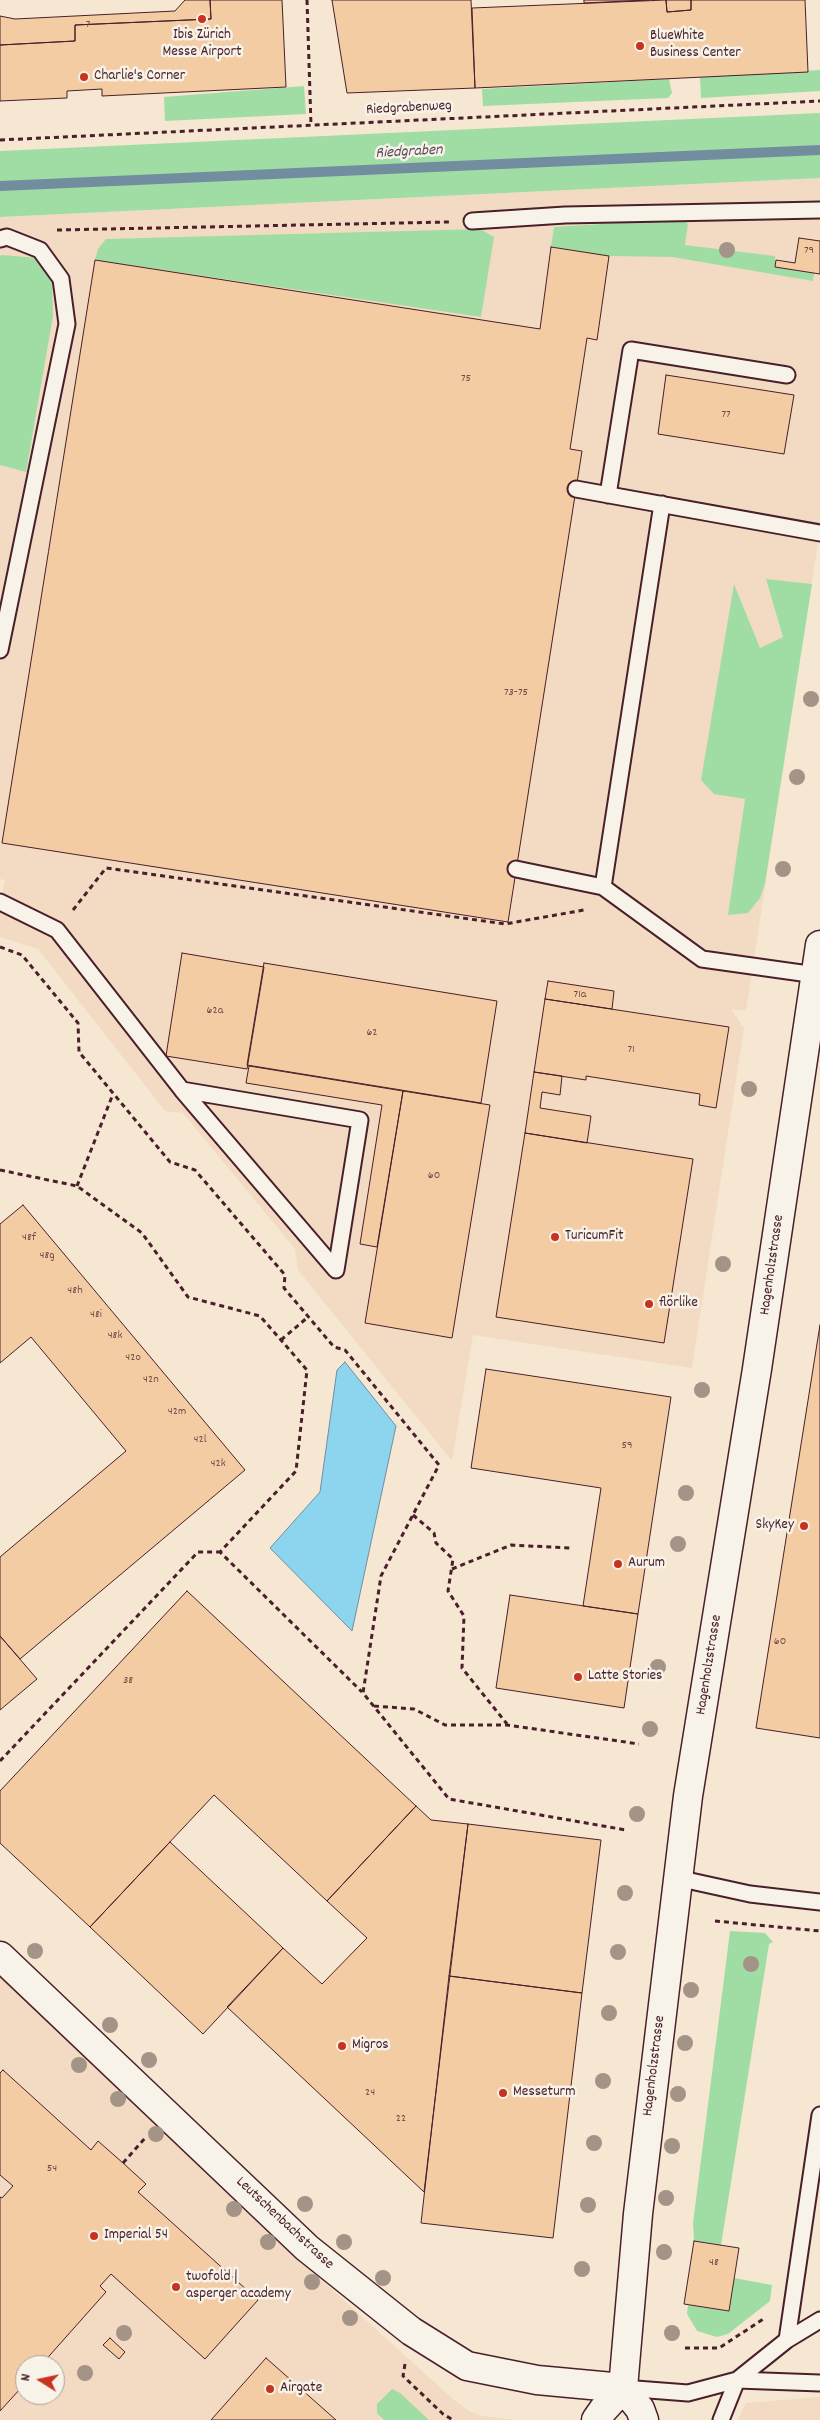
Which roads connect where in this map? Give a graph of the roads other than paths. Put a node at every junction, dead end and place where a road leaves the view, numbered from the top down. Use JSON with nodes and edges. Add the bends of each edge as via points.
{"nodes":[{"id":1,"x":820,"y":210,"type":"edge"},
{"id":2,"x":472,"y":221,"type":"road end"},
{"id":3,"x":0,"y":239,"type":"edge"},
{"id":4,"x":787,"y":375,"type":"dead end"},
{"id":5,"x":576,"y":489,"type":"dead end"},
{"id":6,"x":608,"y":495,"type":"junction"},
{"id":7,"x":662,"y":504,"type":"junction"},
{"id":8,"x":820,"y":532,"type":"edge"},
{"id":9,"x":0,"y":650,"type":"edge"},
{"id":10,"x":516,"y":869,"type":"dead end"},
{"id":11,"x":603,"y":887,"type":"junction"},
{"id":12,"x":0,"y":902,"type":"edge"},
{"id":13,"x":820,"y":945,"type":"edge"},
{"id":14,"x":816,"y":988,"type":"edge"},
{"id":15,"x":182,"y":1090,"type":"junction"},
{"id":16,"x":677,"y":1878,"type":"junction"},
{"id":17,"x":820,"y":1902,"type":"edge"},
{"id":18,"x":0,"y":1956,"type":"edge"},
{"id":19,"x":820,"y":2115,"type":"edge"},
{"id":20,"x":820,"y":2320,"type":"edge"},
{"id":21,"x":787,"y":2340,"type":"junction"},
{"id":22,"x":737,"y":2380,"type":"junction"},
{"id":23,"x":820,"y":2383,"type":"edge"},
{"id":24,"x":624,"y":2388,"type":"junction"},
{"id":25,"x":596,"y":2420,"type":"edge"},
{"id":26,"x":644,"y":2420,"type":"edge"},
{"id":27,"x":721,"y":2420,"type":"edge"}],
"edges":[{"from":1,"to":2,"type":"lane","via":[[564,215]]},
{"from":3,"to":9,"type":"lane","via":[[7,237],[40,250],[61,279],[67,324]]},
{"from":4,"to":6,"type":"lane","via":[[631,350]]},
{"from":5,"to":6,"type":"lane"},
{"from":6,"to":7,"type":"lane"},
{"from":7,"to":8,"type":"lane"},
{"from":7,"to":11,"type":"lane"},
{"from":10,"to":11,"type":"lane"},
{"from":11,"to":14,"type":"lane","via":[[702,959]]},
{"from":12,"to":15,"type":"lane","via":[[57,930]]},
{"from":13,"to":14,"type":"street","name":"Hagenholzstrasse"},
{"from":14,"to":16,"type":"street","name":"Hagenholzstrasse"},
{"from":15,"to":15,"type":"lane","via":[[360,1120],[336,1270],[246,1165]]},
{"from":16,"to":17,"type":"lane","via":[[750,1894]]},
{"from":16,"to":24,"type":"street","name":"Hagenholzstrasse","via":[[638,2214]]},
{"from":18,"to":24,"type":"street","name":"Leutschenbachstrasse","via":[[307,2248],[411,2331],[467,2366],[537,2380]]},
{"from":19,"to":21,"type":"lane"},
{"from":20,"to":21,"type":"lane"},
{"from":21,"to":22,"type":"lane"},
{"from":22,"to":23,"type":"lane"},
{"from":22,"to":24,"type":"lane","via":[[688,2393]]},
{"from":22,"to":27,"type":"lane"},
{"from":24,"to":25,"type":"street"},
{"from":24,"to":26,"type":"street"}]}
